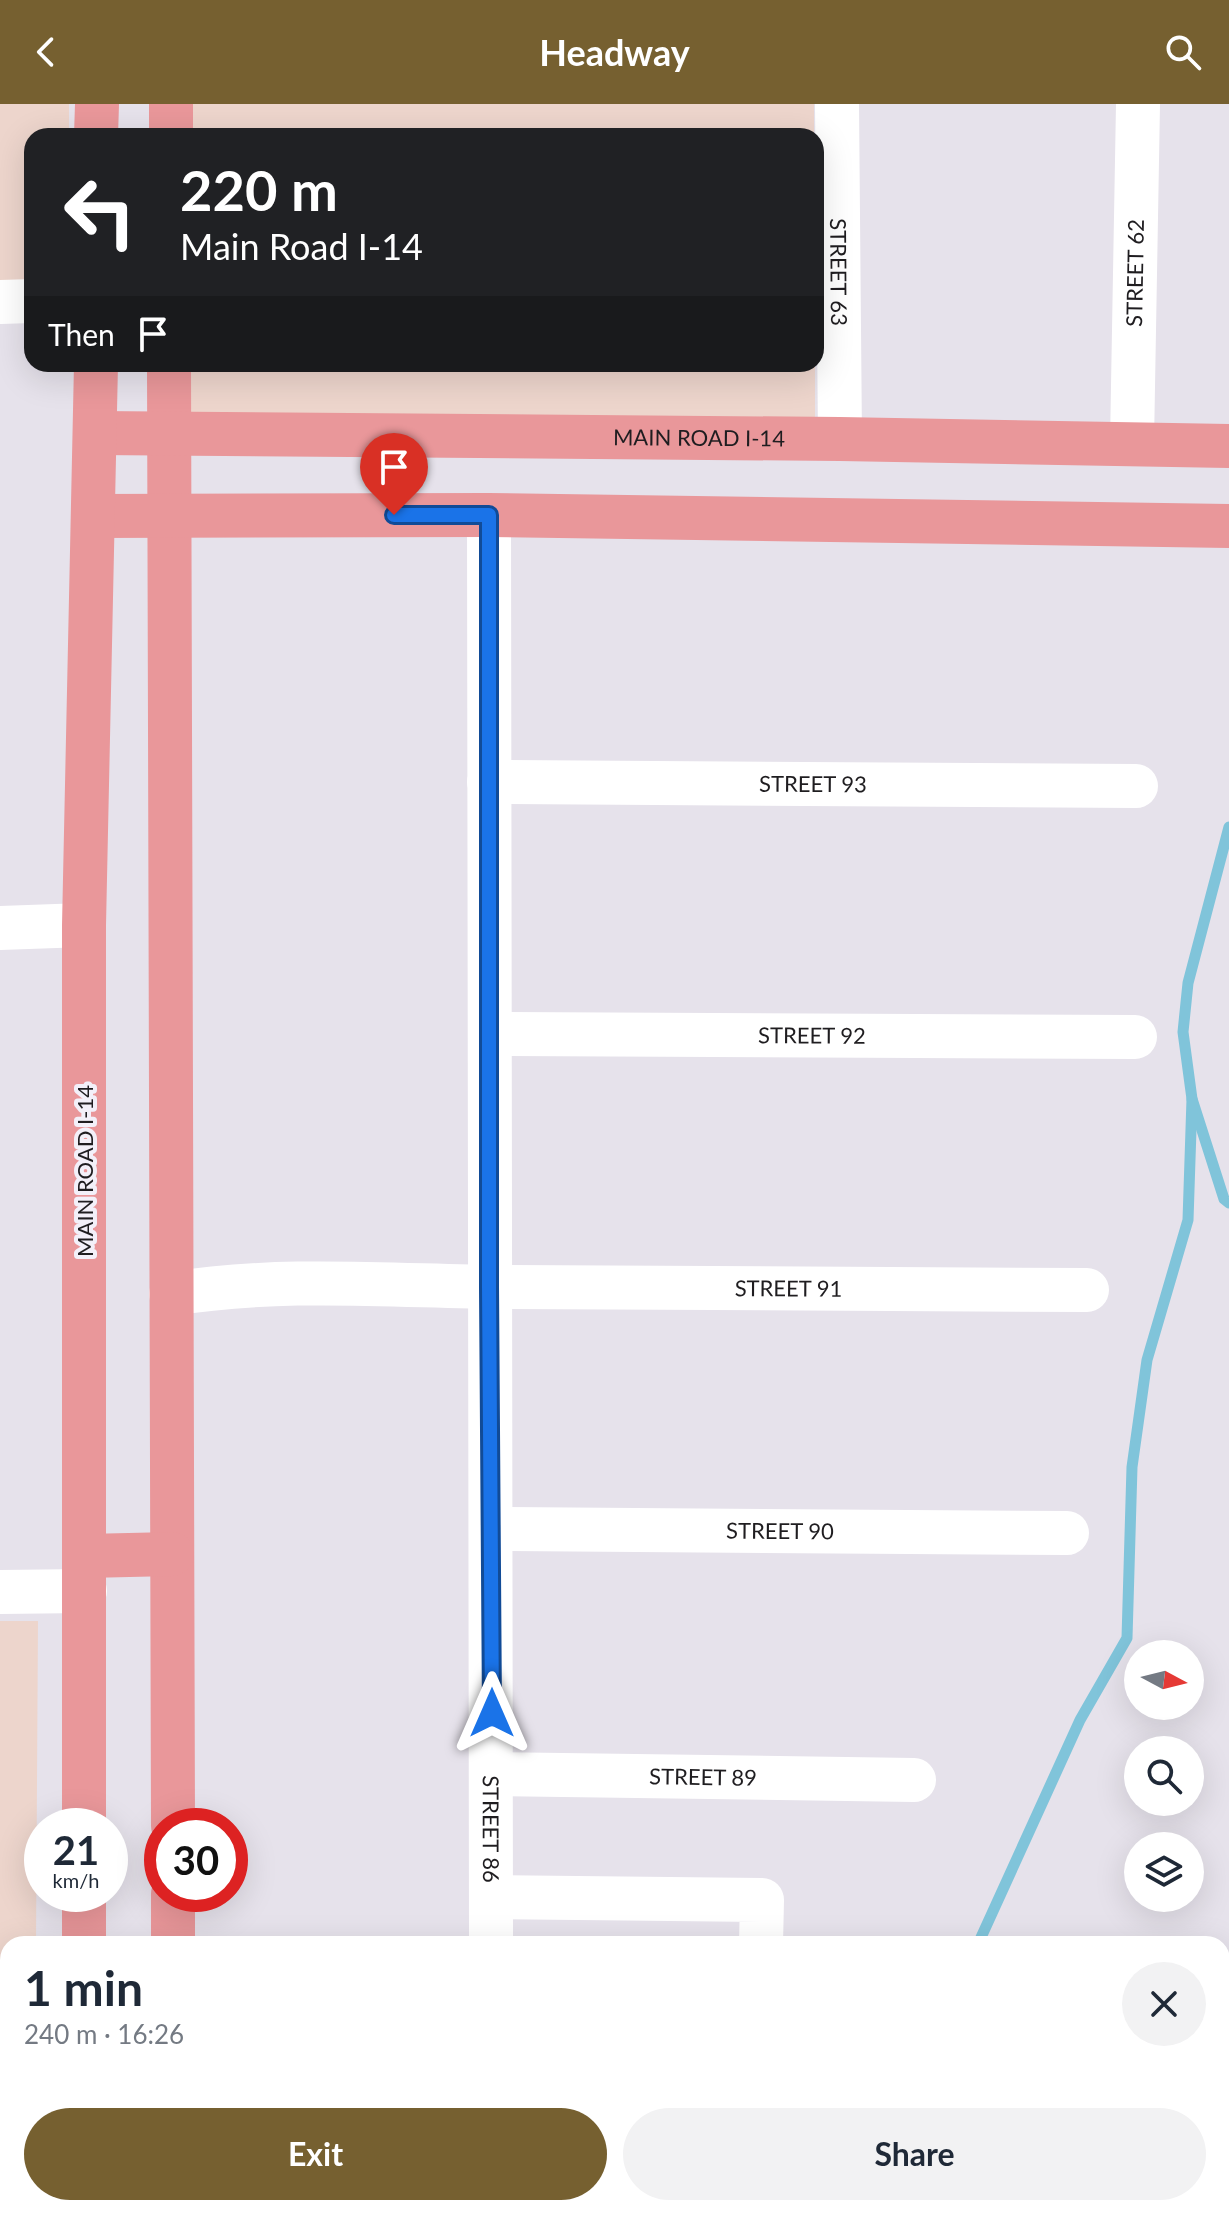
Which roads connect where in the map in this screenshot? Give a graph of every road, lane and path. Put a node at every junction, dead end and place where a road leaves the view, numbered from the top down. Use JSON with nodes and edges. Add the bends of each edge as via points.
{"nodes":[{"id":1,"x":97,"y":104,"type":"edge"},
{"id":2,"x":171,"y":104,"type":"edge"},
{"id":3,"x":837,"y":104,"type":"edge"},
{"id":4,"x":1138,"y":104,"type":"edge"},
{"id":5,"x":96,"y":128,"type":"edge"},
{"id":6,"x":171,"y":128,"type":"edge"},
{"id":7,"x":24,"y":301,"type":"edge"},
{"id":8,"x":0,"y":302,"type":"edge"},
{"id":9,"x":96,"y":372,"type":"edge"},
{"id":10,"x":169,"y":372,"type":"edge"},
{"id":11,"x":95,"y":433,"type":"junction"},
{"id":12,"x":169,"y":435,"type":"junction"},
{"id":13,"x":840,"y":439,"type":"junction"},
{"id":14,"x":1132,"y":443,"type":"junction"},
{"id":15,"x":1229,"y":446,"type":"edge"},
{"id":16,"x":489,"y":515,"type":"junction"},
{"id":17,"x":94,"y":516,"type":"junction"},
{"id":18,"x":170,"y":516,"type":"junction"},
{"id":19,"x":1229,"y":526,"type":"edge"},
{"id":20,"x":489,"y":782,"type":"junction"},
{"id":21,"x":1136,"y":786,"type":"dead end"},
{"id":22,"x":84,"y":925,"type":"junction"},
{"id":23,"x":0,"y":928,"type":"edge"},
{"id":24,"x":490,"y":1034,"type":"junction"},
{"id":25,"x":1135,"y":1037,"type":"dead end"},
{"id":26,"x":489,"y":1287,"type":"junction"},
{"id":27,"x":1087,"y":1290,"type":"dead end"},
{"id":28,"x":171,"y":1294,"type":"junction"},
{"id":29,"x":492,"y":1529,"type":"junction"},
{"id":30,"x":1067,"y":1533,"type":"dead end"},
{"id":31,"x":172,"y":1554,"type":"junction"},
{"id":32,"x":85,"y":1574,"type":"junction"},
{"id":33,"x":0,"y":1592,"type":"edge"},
{"id":34,"x":493,"y":1774,"type":"junction"},
{"id":35,"x":914,"y":1780,"type":"dead end"},
{"id":36,"x":84,"y":1808,"type":"edge"},
{"id":37,"x":173,"y":1808,"type":"edge"},
{"id":38,"x":491,"y":1897,"type":"junction"},
{"id":39,"x":84,"y":1912,"type":"edge"},
{"id":40,"x":173,"y":1912,"type":"edge"},
{"id":41,"x":84,"y":1936,"type":"edge"},
{"id":42,"x":173,"y":1936,"type":"edge"},
{"id":43,"x":491,"y":1936,"type":"edge"},
{"id":44,"x":761,"y":1936,"type":"edge"}],
"edges":[{"from":1,"to":5,"type":"main road"},
{"from":2,"to":6,"type":"main road"},
{"from":3,"to":13,"type":"street","name":"STREET 63"},
{"from":4,"to":14,"type":"street","name":"STREET 62"},
{"from":7,"to":8,"type":"street"},
{"from":9,"to":11,"type":"main road","name":"MAIN ROAD I-14"},
{"from":10,"to":12,"type":"main road"},
{"from":11,"to":12,"type":"main road","name":"MAIN ROAD I-14"},
{"from":11,"to":17,"type":"main road","name":"MAIN ROAD I-14"},
{"from":12,"to":13,"type":"main road","name":"MAIN ROAD I-14"},
{"from":12,"to":18,"type":"main road"},
{"from":13,"to":14,"type":"main road","name":"MAIN ROAD I-14"},
{"from":14,"to":15,"type":"main road","name":"MAIN ROAD I-14"},
{"from":16,"to":18,"type":"main road"},
{"from":16,"to":19,"type":"main road"},
{"from":16,"to":20,"type":"street","name":"STREET 86"},
{"from":17,"to":18,"type":"main road"},
{"from":17,"to":22,"type":"main road","name":"MAIN ROAD I-14"},
{"from":18,"to":28,"type":"main road"},
{"from":20,"to":21,"type":"street","name":"STREET 93"},
{"from":20,"to":24,"type":"street","name":"STREET 86"},
{"from":22,"to":23,"type":"street"},
{"from":22,"to":32,"type":"main road","name":"MAIN ROAD I-14"},
{"from":24,"to":25,"type":"street","name":"STREET 92"},
{"from":24,"to":26,"type":"street","name":"STREET 86"},
{"from":26,"to":27,"type":"street","name":"STREET 91"},
{"from":26,"to":28,"type":"street","name":"STREET 91","via":[[285,1283]]},
{"from":26,"to":29,"type":"street","name":"STREET 86"},
{"from":28,"to":31,"type":"main road"},
{"from":29,"to":30,"type":"street","name":"STREET 90"},
{"from":29,"to":34,"type":"street","name":"STREET 86"},
{"from":31,"to":32,"type":"main road"},
{"from":31,"to":37,"type":"main road"},
{"from":32,"to":33,"type":"street"},
{"from":32,"to":36,"type":"main road","name":"MAIN ROAD I-14"},
{"from":34,"to":35,"type":"street","name":"STREET 89"},
{"from":34,"to":38,"type":"street","name":"STREET 86"},
{"from":38,"to":43,"type":"street","name":"STREET 86"},
{"from":38,"to":44,"type":"street","via":[[762,1900]]},
{"from":39,"to":41,"type":"main road"},
{"from":40,"to":42,"type":"main road"}]}
